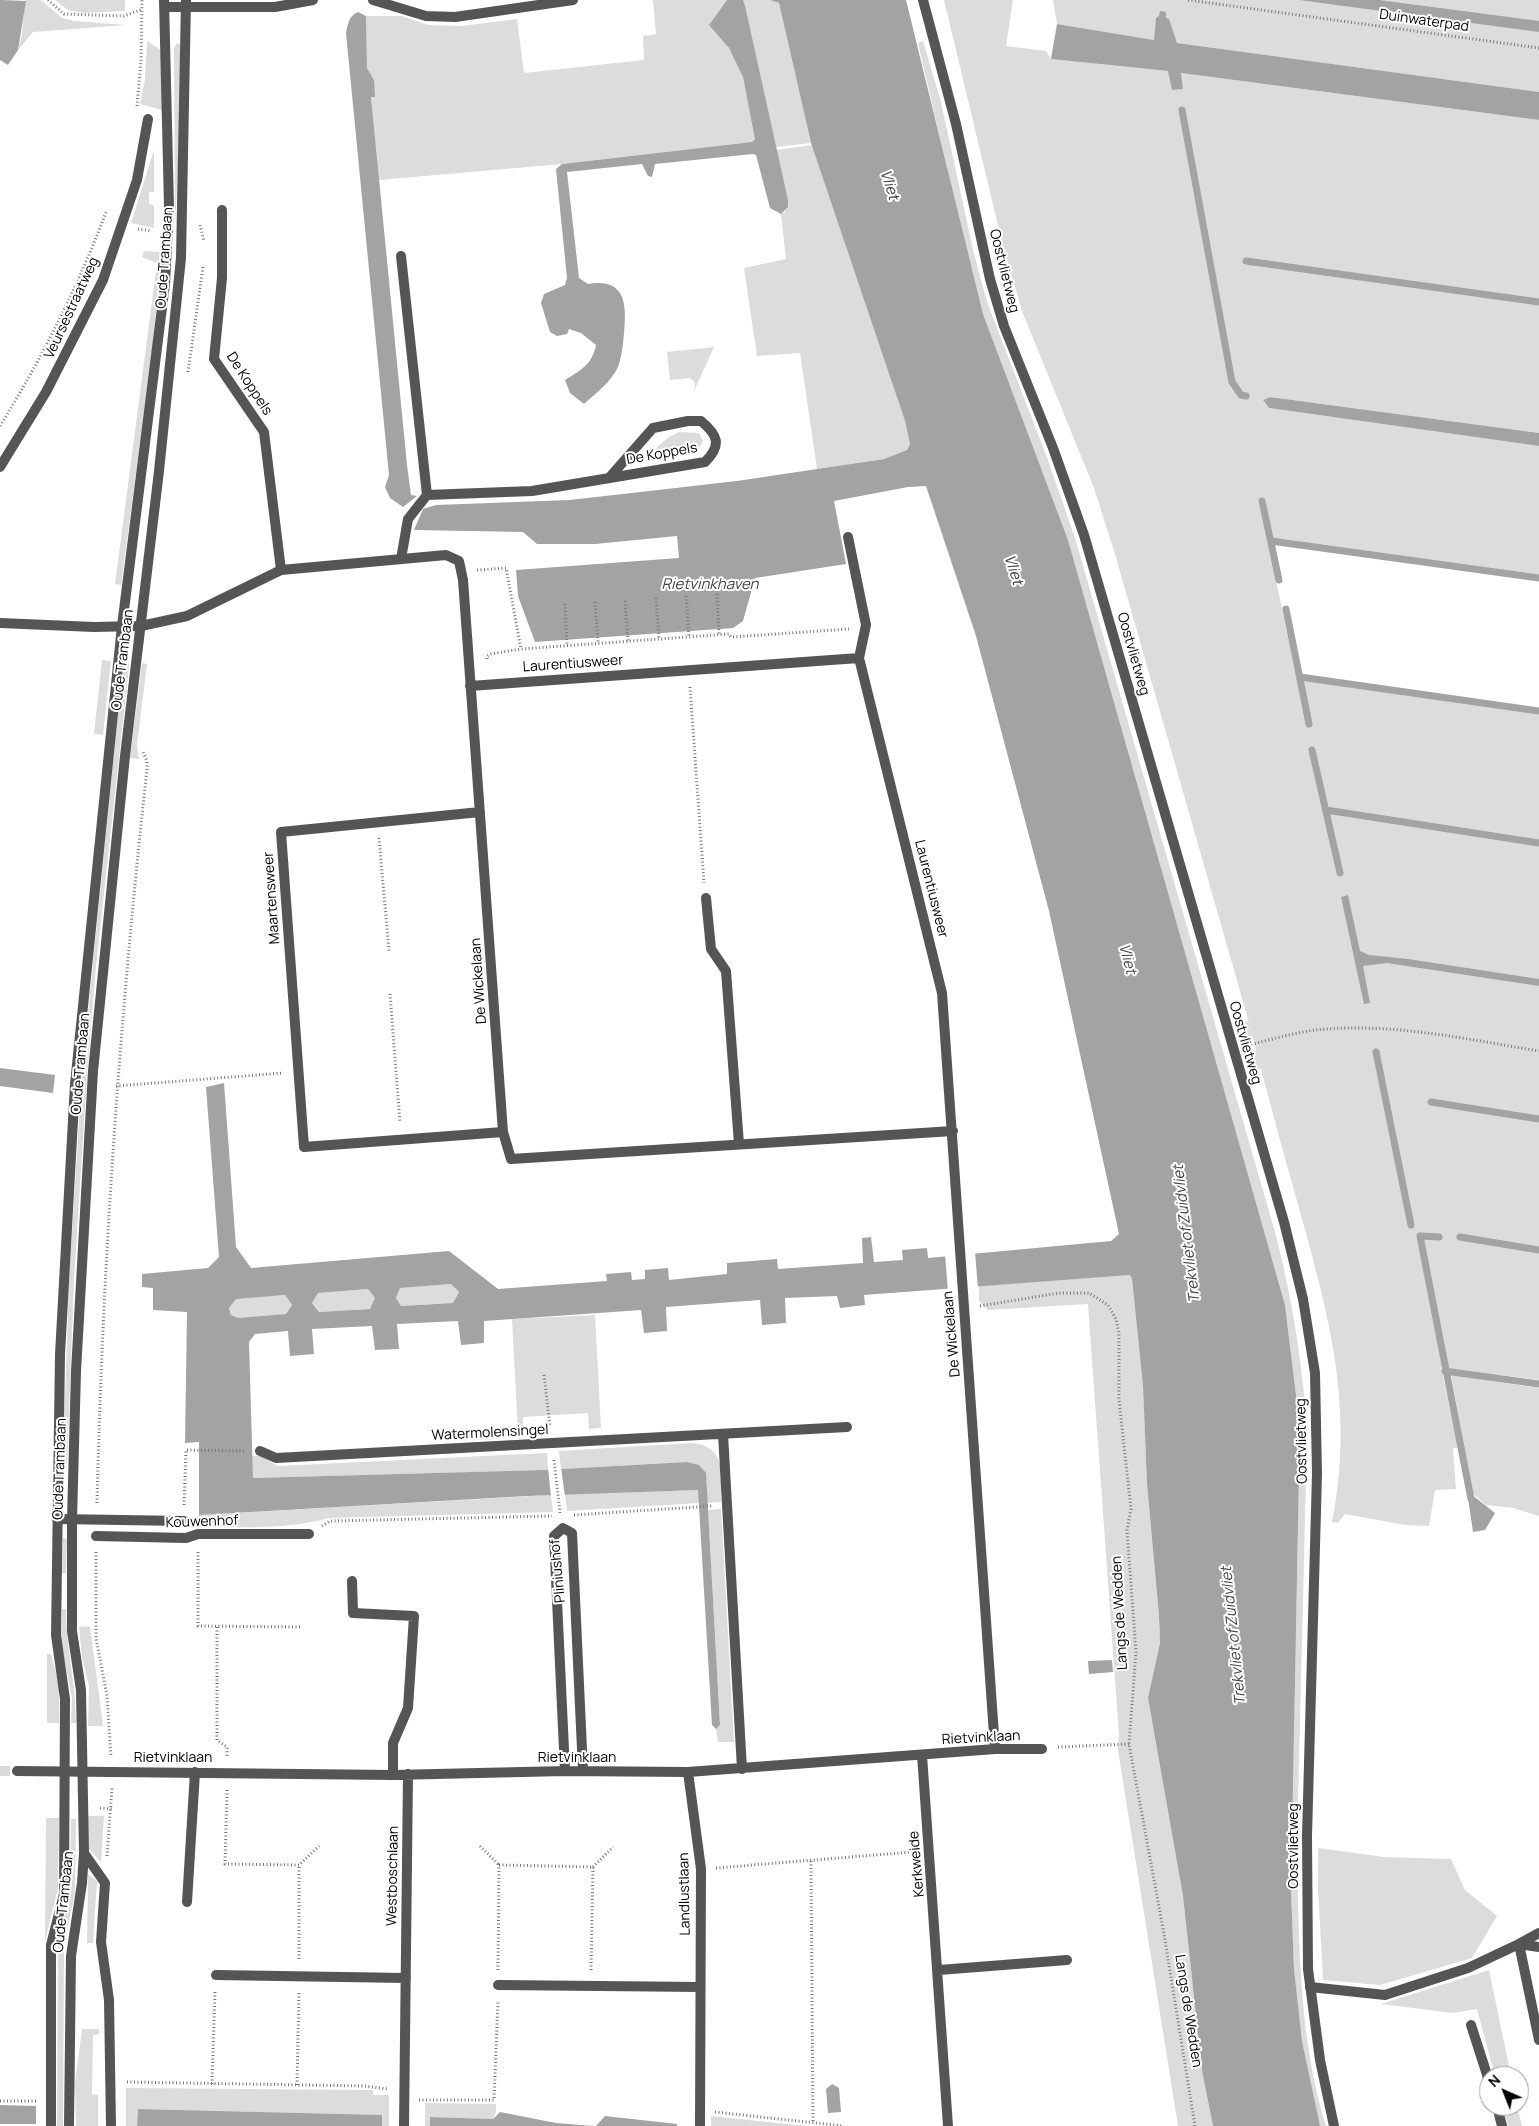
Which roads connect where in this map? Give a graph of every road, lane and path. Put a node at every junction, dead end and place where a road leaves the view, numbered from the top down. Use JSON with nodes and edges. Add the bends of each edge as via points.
{"nodes":[{"id":1,"x":48,"y":0,"type":"edge"},
{"id":2,"x":373,"y":0,"type":"edge"},
{"id":3,"x":573,"y":0,"type":"edge"},
{"id":4,"x":923,"y":0,"type":"edge"},
{"id":5,"x":1188,"y":0,"type":"edge"},
{"id":6,"x":310,"y":1,"type":"edge"},
{"id":7,"x":186,"y":3,"type":"edge"},
{"id":8,"x":164,"y":4,"type":"edge"},
{"id":9,"x":1539,"y":48,"type":"edge"},
{"id":10,"x":148,"y":119,"type":"dead end"},
{"id":11,"x":222,"y":210,"type":"dead end"},
{"id":12,"x":104,"y":218,"type":"dead end"},
{"id":13,"x":401,"y":256,"type":"dead end"},
{"id":14,"x":0,"y":426,"type":"edge"},
{"id":15,"x":0,"y":467,"type":"edge"},
{"id":16,"x":609,"y":478,"type":"junction"},
{"id":17,"x":426,"y":496,"type":"junction"},
{"id":18,"x":848,"y":536,"type":"dead end"},
{"id":19,"x":401,"y":559,"type":"junction"},
{"id":20,"x":460,"y":566,"type":"junction"},
{"id":21,"x":281,"y":570,"type":"junction"},
{"id":22,"x":717,"y":594,"type":"dead end"},
{"id":23,"x":686,"y":596,"type":"dead end"},
{"id":24,"x":656,"y":598,"type":"dead end"},
{"id":25,"x":625,"y":601,"type":"dead end"},
{"id":26,"x":595,"y":602,"type":"dead end"},
{"id":27,"x":565,"y":604,"type":"dead end"},
{"id":28,"x":0,"y":623,"type":"edge"},
{"id":29,"x":122,"y":626,"type":"junction"},
{"id":30,"x":141,"y":626,"type":"junction"},
{"id":31,"x":719,"y":634,"type":"junction"},
{"id":32,"x":688,"y":637,"type":"junction"},
{"id":33,"x":659,"y":639,"type":"junction"},
{"id":34,"x":628,"y":641,"type":"junction"},
{"id":35,"x":598,"y":643,"type":"junction"},
{"id":36,"x":567,"y":645,"type":"junction"},
{"id":37,"x":521,"y":648,"type":"junction"},
{"id":38,"x":491,"y":654,"type":"dead end"},
{"id":39,"x":859,"y":658,"type":"junction"},
{"id":40,"x":689,"y":669,"type":"junction"},
{"id":41,"x":470,"y":686,"type":"junction"},
{"id":42,"x":142,"y":746,"type":"dead end"},
{"id":43,"x":480,"y":812,"type":"junction"},
{"id":44,"x":378,"y":822,"type":"junction"},
{"id":45,"x":706,"y":898,"type":"joint"},
{"id":46,"x":388,"y":951,"type":"dead end"},
{"id":47,"x":390,"y":994,"type":"dead end"},
{"id":48,"x":1232,"y":1048,"type":"junction"},
{"id":49,"x":1539,"y":1051,"type":"edge"},
{"id":50,"x":298,"y":1072,"type":"junction"},
{"id":51,"x":116,"y":1086,"type":"junction"},
{"id":52,"x":953,"y":1131,"type":"junction"},
{"id":53,"x":503,"y":1132,"type":"junction"},
{"id":54,"x":401,"y":1140,"type":"junction"},
{"id":55,"x":739,"y":1144,"type":"junction"},
{"id":56,"x":964,"y":1306,"type":"junction"},
{"id":57,"x":544,"y":1376,"type":"dead end"},
{"id":58,"x":846,"y":1427,"type":"dead end"},
{"id":59,"x":723,"y":1434,"type":"junction"},
{"id":60,"x":553,"y":1447,"type":"junction"},
{"id":61,"x":260,"y":1451,"type":"joint"},
{"id":62,"x":721,"y":1506,"type":"dead end"},
{"id":63,"x":570,"y":1515,"type":"dead end"},
{"id":64,"x":57,"y":1520,"type":"junction"},
{"id":65,"x":72,"y":1520,"type":"junction"},
{"id":66,"x":97,"y":1520,"type":"junction"},
{"id":67,"x":184,"y":1521,"type":"joint"},
{"id":68,"x":198,"y":1534,"type":"junction"},
{"id":69,"x":309,"y":1534,"type":"joint"},
{"id":70,"x":96,"y":1536,"type":"joint"},
{"id":71,"x":352,"y":1581,"type":"dead end"},
{"id":72,"x":217,"y":1627,"type":"junction"},
{"id":73,"x":301,"y":1627,"type":"dead end"},
{"id":74,"x":1129,"y":1744,"type":"junction"},
{"id":75,"x":995,"y":1749,"type":"junction"},
{"id":76,"x":1042,"y":1749,"type":"joint"},
{"id":77,"x":922,"y":1755,"type":"junction"},
{"id":78,"x":742,"y":1769,"type":"junction"},
{"id":79,"x":17,"y":1771,"type":"tunnel mouth"},
{"id":80,"x":82,"y":1771,"type":"junction"},
{"id":81,"x":564,"y":1771,"type":"junction"},
{"id":82,"x":583,"y":1771,"type":"junction"},
{"id":83,"x":65,"y":1772,"type":"junction"},
{"id":84,"x":112,"y":1772,"type":"junction"},
{"id":85,"x":195,"y":1772,"type":"junction"},
{"id":86,"x":227,"y":1772,"type":"junction"},
{"id":87,"x":688,"y":1772,"type":"junction"},
{"id":88,"x":408,"y":1774,"type":"junction"},
{"id":89,"x":393,"y":1775,"type":"junction"},
{"id":90,"x":319,"y":1846,"type":"dead end"},
{"id":91,"x":480,"y":1846,"type":"dead end"},
{"id":92,"x":612,"y":1847,"type":"dead end"},
{"id":93,"x":929,"y":1851,"type":"junction"},
{"id":94,"x":84,"y":1853,"type":"junction"},
{"id":95,"x":812,"y":1862,"type":"junction"},
{"id":96,"x":499,"y":1866,"type":"dead end"},
{"id":97,"x":593,"y":1867,"type":"dead end"},
{"id":98,"x":701,"y":1870,"type":"junction"},
{"id":99,"x":104,"y":1883,"type":"junction"},
{"id":100,"x":187,"y":1902,"type":"dead end"},
{"id":101,"x":1539,"y":1933,"type":"edge"},
{"id":102,"x":1519,"y":1944,"type":"junction"},
{"id":103,"x":1539,"y":1948,"type":"edge"},
{"id":104,"x":1067,"y":1960,"type":"dead end"},
{"id":105,"x":939,"y":1970,"type":"junction"},
{"id":106,"x":216,"y":1975,"type":"joint"},
{"id":107,"x":406,"y":1978,"type":"junction"},
{"id":108,"x":498,"y":1985,"type":"dead end"},
{"id":109,"x":700,"y":1987,"type":"junction"},
{"id":110,"x":1310,"y":1987,"type":"junction"},
{"id":111,"x":1471,"y":2025,"type":"dead end"},
{"id":112,"x":1539,"y":2040,"type":"edge"},
{"id":113,"x":1484,"y":2066,"type":"edge"},
{"id":114,"x":112,"y":2081,"type":"junction"},
{"id":115,"x":212,"y":2084,"type":"junction"},
{"id":116,"x":404,"y":2090,"type":"junction"},
{"id":117,"x":0,"y":2101,"type":"edge"},
{"id":118,"x":51,"y":2102,"type":"junction"},
{"id":119,"x":699,"y":2110,"type":"junction"},
{"id":120,"x":813,"y":2123,"type":"junction"},
{"id":121,"x":51,"y":2126,"type":"edge"},
{"id":122,"x":69,"y":2126,"type":"edge"},
{"id":123,"x":111,"y":2126,"type":"edge"},
{"id":124,"x":404,"y":2126,"type":"edge"},
{"id":125,"x":700,"y":2126,"type":"edge"},
{"id":126,"x":844,"y":2126,"type":"edge"},
{"id":127,"x":948,"y":2126,"type":"edge"},
{"id":128,"x":1195,"y":2126,"type":"edge"},
{"id":129,"x":1334,"y":2126,"type":"edge"}],
"edges":[{"from":1,"to":8,"type":"path","via":[[64,14],[124,16]]},
{"from":2,"to":3,"type":"street","via":[[426,16],[456,17]]},
{"from":4,"to":48,"type":"street","name":"Oostvlietweg","via":[[956,124],[990,279],[1004,326],[1084,535]]},
{"from":5,"to":9,"type":"path","name":"Duinwaterpad"},
{"from":6,"to":7,"type":"street","via":[[274,7]]},
{"from":7,"to":8,"type":"street"},
{"from":7,"to":30,"type":"street","name":"Oude Trambaan","via":[[181,258]]},
{"from":8,"to":29,"type":"street","name":"Oude Trambaan","via":[[169,146],[167,265]]},
{"from":10,"to":15,"type":"street","name":"Veursestraatweg","via":[[137,180],[103,280],[46,392]]},
{"from":11,"to":21,"type":"street","name":"De Koppels","via":[[222,278],[214,360],[264,432]]},
{"from":12,"to":14,"type":"path","name":"Veursestraatweg","via":[[60,319]]},
{"from":13,"to":17,"type":"street"},
{"from":16,"to":16,"type":"street","name":"De Koppels","via":[[653,428],[701,421],[716,440],[715,452],[705,462]]},
{"from":16,"to":17,"type":"street","name":"De Koppels","via":[[532,491]]},
{"from":17,"to":19,"type":"street","via":[[408,519]]},
{"from":18,"to":39,"type":"street","name":"Laurentiusweer","via":[[866,625]]},
{"from":19,"to":20,"type":"street","via":[[446,555]]},
{"from":19,"to":21,"type":"street"},
{"from":20,"to":37,"type":"path","via":[[506,568]]},
{"from":20,"to":41,"type":"street","name":"De Wickelaan"},
{"from":21,"to":30,"type":"street","via":[[187,616]]},
{"from":22,"to":31,"type":"path"},
{"from":23,"to":32,"type":"path"},
{"from":24,"to":33,"type":"path"},
{"from":25,"to":34,"type":"path"},
{"from":26,"to":35,"type":"path"},
{"from":27,"to":36,"type":"path"},
{"from":28,"to":29,"type":"street"},
{"from":29,"to":30,"type":"street"},
{"from":29,"to":64,"type":"street","name":"Oude Trambaan","via":[[75,1084],[60,1354]]},
{"from":30,"to":65,"type":"street","name":"Oude Trambaan","via":[[93,1071],[76,1371]]},
{"from":31,"to":32,"type":"path","name":"Laurentiusweer"},
{"from":31,"to":39,"type":"path","name":"Laurentiusweer","via":[[731,637],[850,629]]},
{"from":32,"to":33,"type":"path","name":"Laurentiusweer"},
{"from":33,"to":34,"type":"path","name":"Laurentiusweer"},
{"from":34,"to":35,"type":"path","name":"Laurentiusweer"},
{"from":35,"to":36,"type":"path","name":"Laurentiusweer"},
{"from":36,"to":37,"type":"path","name":"Laurentiusweer"},
{"from":37,"to":38,"type":"path","name":"Laurentiusweer"},
{"from":39,"to":40,"type":"street","name":"Laurentiusweer"},
{"from":39,"to":52,"type":"street","name":"Laurentiusweer","via":[[942,993]]},
{"from":40,"to":41,"type":"street","name":"Laurentiusweer"},
{"from":40,"to":45,"type":"path"},
{"from":41,"to":43,"type":"street","name":"De Wickelaan"},
{"from":42,"to":51,"type":"path","via":[[147,769]]},
{"from":43,"to":44,"type":"street","name":"Maartensweer"},
{"from":43,"to":53,"type":"street","name":"De Wickelaan"},
{"from":44,"to":46,"type":"path"},
{"from":44,"to":50,"type":"street","name":"Maartensweer","via":[[281,832]]},
{"from":45,"to":55,"type":"street","via":[[711,948],[726,971]]},
{"from":47,"to":54,"type":"path"},
{"from":48,"to":49,"type":"path","via":[[1314,1030],[1348,1028],[1444,1036]]},
{"from":48,"to":110,"type":"street","name":"Oostvlietweg","via":[[1284,1222],[1302,1299],[1314,1373],[1317,1474],[1306,1836]]},
{"from":50,"to":51,"type":"path"},
{"from":50,"to":54,"type":"street","name":"Maartensweer","via":[[304,1147]]},
{"from":51,"to":66,"type":"path","via":[[101,1345]]},
{"from":52,"to":55,"type":"street","name":"De Wickelaan"},
{"from":52,"to":56,"type":"street","name":"De Wickelaan"},
{"from":53,"to":54,"type":"street","name":"Maartensweer"},
{"from":53,"to":55,"type":"street","name":"De Wickelaan","via":[[511,1159]]},
{"from":56,"to":74,"type":"path","name":"Langs de Wedden","via":[[988,1306],[1059,1293],[1089,1292],[1108,1305],[1116,1318],[1120,1333],[1119,1400],[1131,1509],[1127,1530],[1136,1652]]},
{"from":56,"to":75,"type":"street","name":"De Wickelaan"},
{"from":57,"to":60,"type":"path"},
{"from":58,"to":59,"type":"street","name":"Watermolensingel"},
{"from":59,"to":60,"type":"street","name":"Watermolensingel"},
{"from":59,"to":78,"type":"street"},
{"from":60,"to":61,"type":"street","name":"Watermolensingel","via":[[276,1458]]},
{"from":60,"to":69,"type":"path","via":[[560,1514],[330,1521]]},
{"from":61,"to":67,"type":"path","name":"Kouwenhof","via":[[186,1450]]},
{"from":62,"to":63,"type":"path"},
{"from":64,"to":65,"type":"street","name":"Kouwenhof"},
{"from":64,"to":83,"type":"street","name":"Oude Trambaan","via":[[56,1635],[66,1700]]},
{"from":65,"to":66,"type":"street","name":"Kouwenhof"},
{"from":65,"to":80,"type":"street","name":"Oude Trambaan","via":[[72,1631],[81,1690]]},
{"from":66,"to":67,"type":"street","name":"Kouwenhof"},
{"from":68,"to":69,"type":"street","name":"Kouwenhof"},
{"from":68,"to":70,"type":"street","name":"Kouwenhof","via":[[186,1538]]},
{"from":68,"to":72,"type":"path","via":[[198,1626]]},
{"from":70,"to":84,"type":"path","via":[[96,1638],[107,1696]]},
{"from":71,"to":89,"type":"street","via":[[353,1613],[414,1616],[408,1708],[392,1743]]},
{"from":72,"to":73,"type":"path"},
{"from":72,"to":86,"type":"path","via":[[217,1740],[227,1747]]},
{"from":74,"to":76,"type":"path"},
{"from":74,"to":128,"type":"path","name":"Langs de Wedden"},
{"from":75,"to":76,"type":"street","name":"Rietvinklaan"},
{"from":75,"to":77,"type":"street","name":"Rietvinklaan"},
{"from":77,"to":78,"type":"street","name":"Rietvinklaan"},
{"from":77,"to":93,"type":"street","name":"Kerkweide"},
{"from":78,"to":87,"type":"street","name":"Rietvinklaan"},
{"from":79,"to":83,"type":"street","name":"Rietvinklaan"},
{"from":80,"to":83,"type":"street","name":"Rietvinklaan"},
{"from":80,"to":84,"type":"street","name":"Rietvinklaan"},
{"from":80,"to":94,"type":"street","name":"Oude Trambaan"},
{"from":81,"to":82,"type":"street","name":"Rietvinklaan"},
{"from":81,"to":82,"type":"street","name":"Pliniushof","via":[[554,1536],[563,1528],[572,1533]]},
{"from":81,"to":88,"type":"street","name":"Rietvinklaan"},
{"from":82,"to":87,"type":"street","name":"Rietvinklaan"},
{"from":83,"to":118,"type":"street","name":"Oude Trambaan","via":[[64,1894],[51,1944]]},
{"from":84,"to":85,"type":"street","name":"Rietvinklaan"},
{"from":84,"to":99,"type":"path","via":[[112,1809]]},
{"from":85,"to":86,"type":"street","name":"Rietvinklaan"},
{"from":85,"to":100,"type":"street"},
{"from":86,"to":89,"type":"street","name":"Rietvinklaan"},
{"from":86,"to":90,"type":"path","via":[[225,1864],[299,1865]]},
{"from":87,"to":98,"type":"street","name":"Landlustlaan"},
{"from":88,"to":89,"type":"street","name":"Rietvinklaan"},
{"from":88,"to":107,"type":"street","name":"Westboschlaan"},
{"from":91,"to":96,"type":"path"},
{"from":92,"to":97,"type":"path"},
{"from":93,"to":95,"type":"path"},
{"from":93,"to":105,"type":"street","name":"Kerkweide"},
{"from":94,"to":99,"type":"street"},
{"from":94,"to":122,"type":"street","name":"Oude Trambaan","via":[[71,1956]]},
{"from":95,"to":98,"type":"path"},
{"from":95,"to":120,"type":"path"},
{"from":98,"to":109,"type":"street","name":"Landlustlaan"},
{"from":99,"to":114,"type":"street","via":[[101,1942],[109,2000]]},
{"from":101,"to":102,"type":"street"},
{"from":102,"to":103,"type":"street"},
{"from":102,"to":110,"type":"street","via":[[1468,1968],[1385,1996]]},
{"from":102,"to":112,"type":"street"},
{"from":104,"to":105,"type":"street"},
{"from":105,"to":127,"type":"street","name":"Kerkweide"},
{"from":106,"to":107,"type":"street"},
{"from":106,"to":115,"type":"path"},
{"from":107,"to":116,"type":"street","name":"Westboschlaan"},
{"from":108,"to":109,"type":"street"},
{"from":109,"to":119,"type":"street","name":"Landlustlaan"},
{"from":110,"to":129,"type":"street","name":"Oostvlietweg","via":[[1326,2095]]},
{"from":111,"to":113,"type":"street"},
{"from":114,"to":115,"type":"path"},
{"from":114,"to":123,"type":"street"},
{"from":115,"to":116,"type":"path","via":[[364,2086]]},
{"from":116,"to":124,"type":"street","name":"Westboschlaan"},
{"from":117,"to":118,"type":"path"},
{"from":118,"to":121,"type":"street","name":"Oude Trambaan"},
{"from":119,"to":120,"type":"path"},
{"from":119,"to":125,"type":"street","name":"Landlustlaan"},
{"from":120,"to":126,"type":"path"}]}
